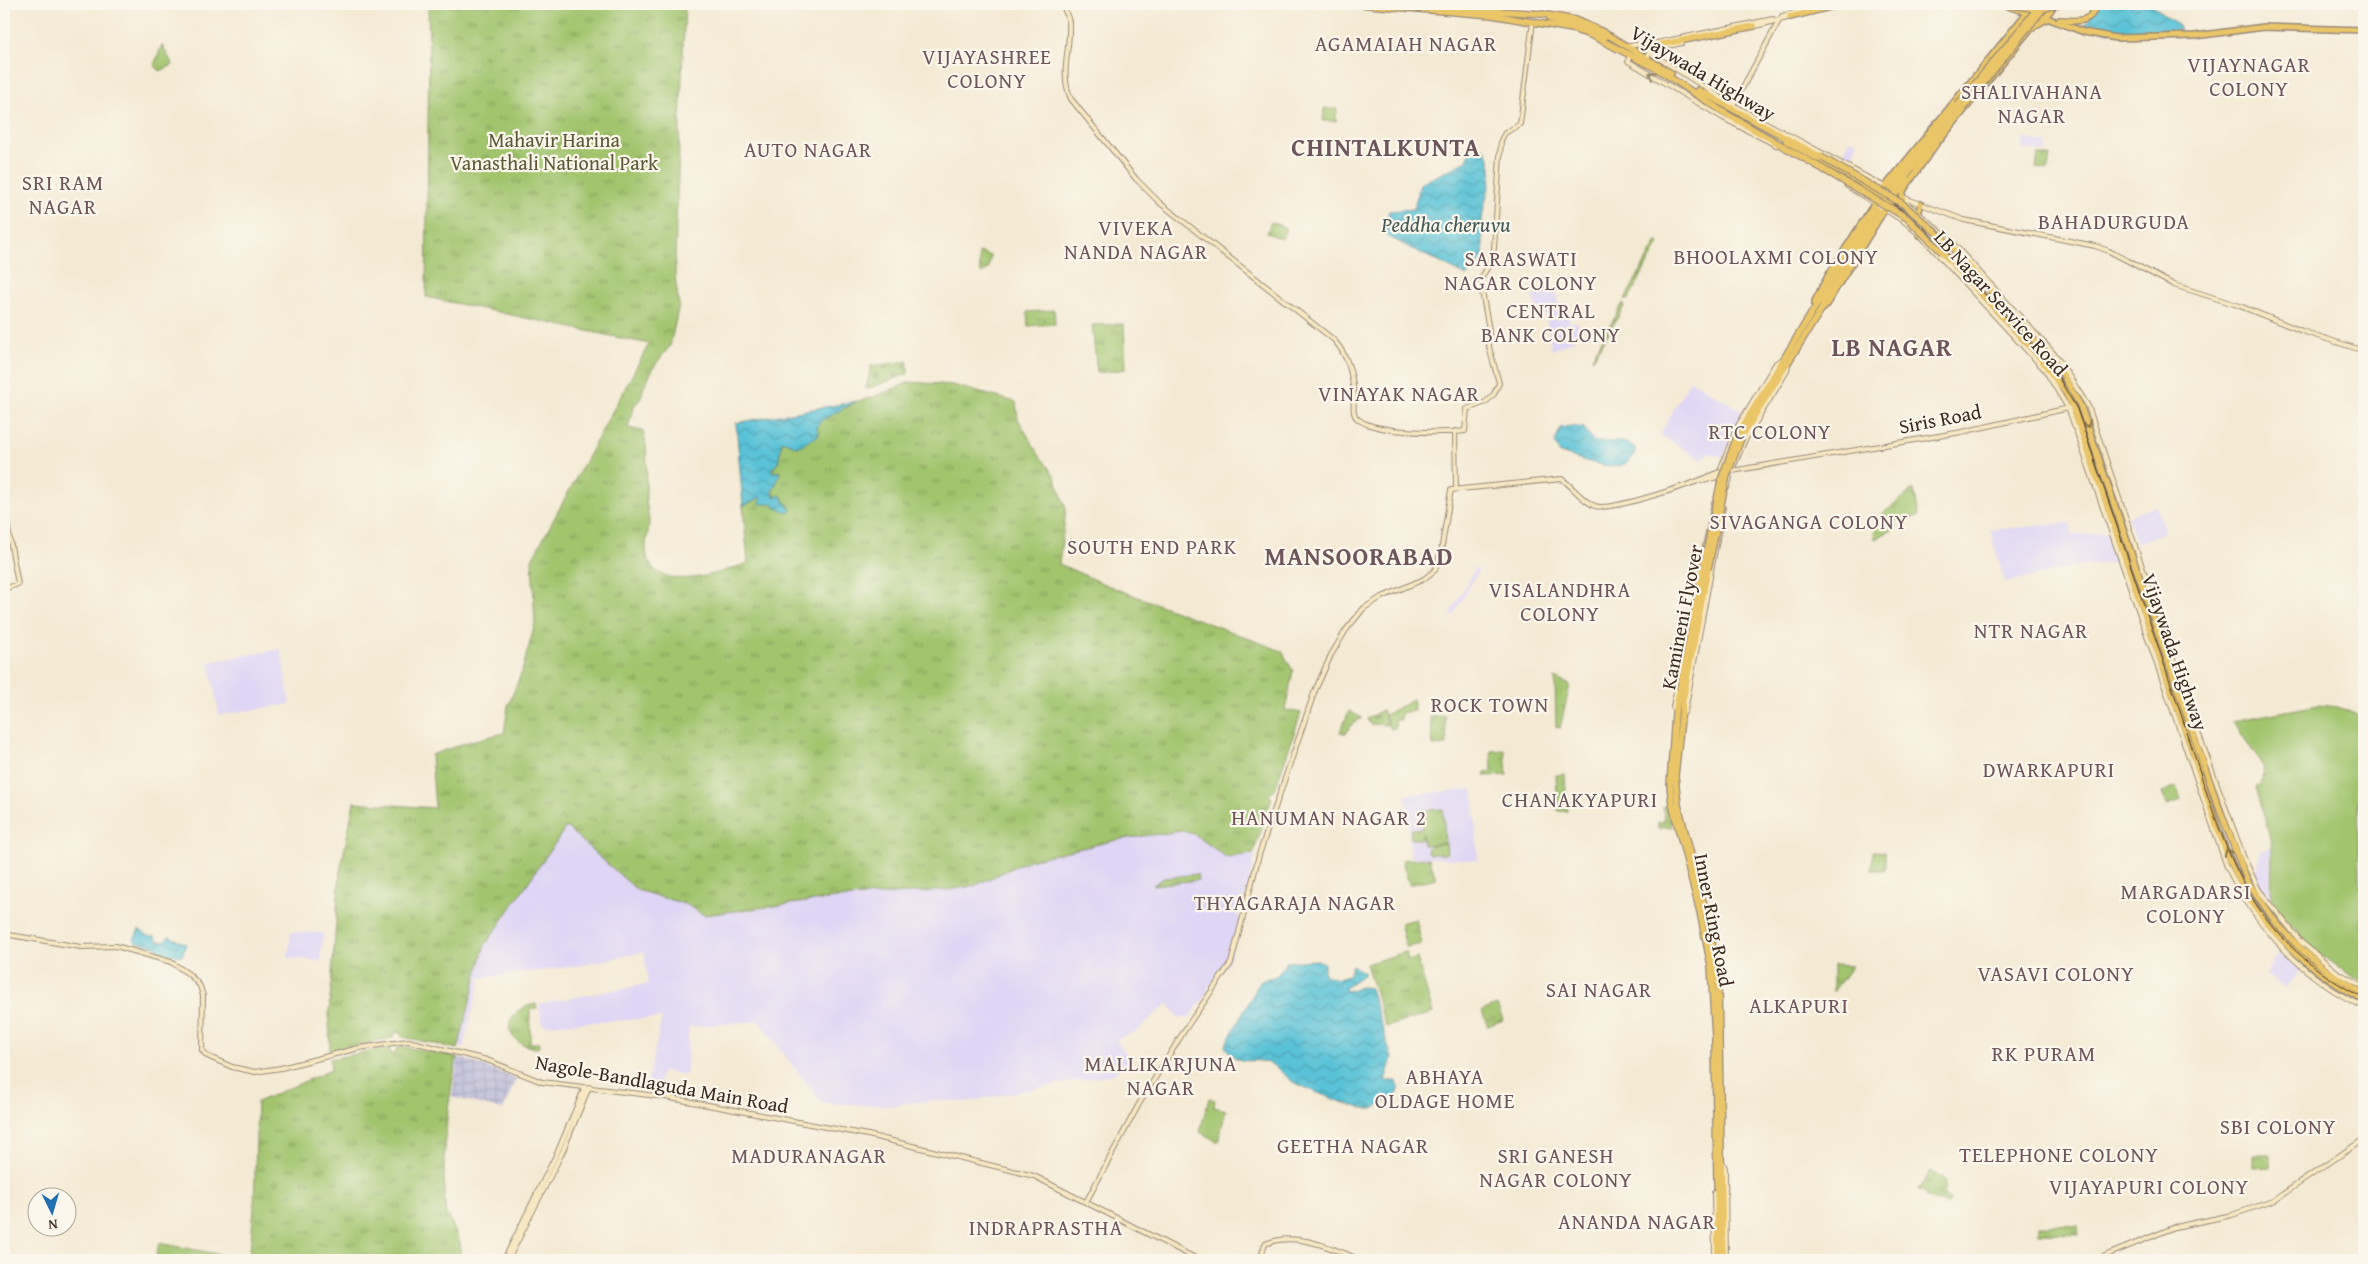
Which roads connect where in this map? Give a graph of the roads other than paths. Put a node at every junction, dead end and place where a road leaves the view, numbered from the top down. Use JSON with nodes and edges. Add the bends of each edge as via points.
{"nodes":[{"id":1,"x":1062,"y":4,"type":"edge"},
{"id":2,"x":1357,"y":4,"type":"edge"},
{"id":3,"x":1400,"y":4,"type":"edge"},
{"id":4,"x":1831,"y":4,"type":"edge"},
{"id":5,"x":1841,"y":4,"type":"edge"},
{"id":6,"x":1852,"y":4,"type":"edge"},
{"id":7,"x":2001,"y":4,"type":"edge"},
{"id":8,"x":2009,"y":4,"type":"edge"},
{"id":9,"x":2046,"y":4,"type":"edge"},
{"id":10,"x":2057,"y":4,"type":"edge"},
{"id":11,"x":2096,"y":4,"type":"edge"},
{"id":12,"x":2018,"y":6,"type":"edge"},
{"id":13,"x":2035,"y":6,"type":"edge"},
{"id":14,"x":1474,"y":11,"type":"junction"},
{"id":15,"x":2048,"y":16,"type":"junction"},
{"id":16,"x":1790,"y":17,"type":"junction"},
{"id":17,"x":1518,"y":19,"type":"junction"},
{"id":18,"x":1780,"y":19,"type":"junction"},
{"id":19,"x":2063,"y":20,"type":"junction"},
{"id":20,"x":1533,"y":21,"type":"junction"},
{"id":21,"x":2021,"y":21,"type":"junction"},
{"id":22,"x":1754,"y":26,"type":"joint"},
{"id":23,"x":2031,"y":29,"type":"junction"},
{"id":24,"x":2364,"y":31,"type":"edge"},
{"id":25,"x":2094,"y":33,"type":"junction"},
{"id":26,"x":1623,"y":45,"type":"junction"},
{"id":27,"x":1651,"y":47,"type":"junction"},
{"id":28,"x":1631,"y":57,"type":"junction"},
{"id":29,"x":1647,"y":58,"type":"junction"},
{"id":30,"x":1732,"y":107,"type":"junction"},
{"id":31,"x":1959,"y":108,"type":"junction"},
{"id":32,"x":1722,"y":110,"type":"junction"},
{"id":33,"x":1744,"y":115,"type":"junction"},
{"id":34,"x":1729,"y":118,"type":"junction"},
{"id":35,"x":1940,"y":127,"type":"junction"},
{"id":36,"x":1933,"y":130,"type":"junction"},
{"id":37,"x":1937,"y":142,"type":"junction"},
{"id":38,"x":1857,"y":173,"type":"junction"},
{"id":39,"x":1849,"y":176,"type":"junction"},
{"id":40,"x":1872,"y":181,"type":"junction"},
{"id":41,"x":1847,"y":186,"type":"junction"},
{"id":42,"x":1890,"y":188,"type":"junction"},
{"id":43,"x":1868,"y":189,"type":"junction"},
{"id":44,"x":1880,"y":195,"type":"junction"},
{"id":45,"x":1864,"y":196,"type":"junction"},
{"id":46,"x":1890,"y":201,"type":"junction"},
{"id":47,"x":1903,"y":202,"type":"junction"},
{"id":48,"x":1921,"y":204,"type":"junction"},
{"id":49,"x":1878,"y":208,"type":"junction"},
{"id":50,"x":1916,"y":213,"type":"junction"},
{"id":51,"x":1926,"y":221,"type":"junction"},
{"id":52,"x":1924,"y":231,"type":"junction"},
{"id":53,"x":1982,"y":283,"type":"junction"},
{"id":54,"x":1977,"y":293,"type":"junction"},
{"id":55,"x":1803,"y":334,"type":"junction"},
{"id":56,"x":2364,"y":351,"type":"edge"},
{"id":57,"x":1786,"y":360,"type":"junction"},
{"id":58,"x":2053,"y":362,"type":"junction"},
{"id":59,"x":2045,"y":364,"type":"junction"},
{"id":60,"x":2071,"y":407,"type":"junction"},
{"id":61,"x":4,"y":408,"type":"edge"},
{"id":62,"x":1455,"y":432,"type":"junction"},
{"id":63,"x":2099,"y":449,"type":"junction"},
{"id":64,"x":2098,"y":457,"type":"junction"},
{"id":65,"x":2092,"y":459,"type":"junction"},
{"id":66,"x":4,"y":467,"type":"edge"},
{"id":67,"x":1720,"y":472,"type":"junction"},
{"id":68,"x":1731,"y":474,"type":"junction"},
{"id":69,"x":1456,"y":489,"type":"junction"},
{"id":70,"x":4,"y":507,"type":"edge"},
{"id":71,"x":2127,"y":552,"type":"junction"},
{"id":72,"x":4,"y":589,"type":"edge"},
{"id":73,"x":2182,"y":693,"type":"junction"},
{"id":74,"x":1678,"y":715,"type":"junction"},
{"id":75,"x":2199,"y":749,"type":"junction"},
{"id":76,"x":2192,"y":751,"type":"junction"},
{"id":77,"x":2236,"y":844,"type":"junction"},
{"id":78,"x":2258,"y":897,"type":"junction"},
{"id":79,"x":2252,"y":902,"type":"junction"},
{"id":80,"x":4,"y":934,"type":"edge"},
{"id":81,"x":2327,"y":975,"type":"junction"},
{"id":82,"x":2364,"y":987,"type":"edge"},
{"id":83,"x":2364,"y":994,"type":"edge"},
{"id":84,"x":2364,"y":1000,"type":"edge"},
{"id":85,"x":2364,"y":1007,"type":"edge"},
{"id":86,"x":587,"y":1087,"type":"junction"},
{"id":87,"x":2364,"y":1139,"type":"edge"},
{"id":88,"x":1720,"y":1163,"type":"junction"},
{"id":89,"x":1086,"y":1202,"type":"junction"},
{"id":90,"x":504,"y":1260,"type":"edge"},
{"id":91,"x":508,"y":1260,"type":"edge"},
{"id":92,"x":1199,"y":1260,"type":"edge"},
{"id":93,"x":1260,"y":1260,"type":"edge"},
{"id":94,"x":1360,"y":1260,"type":"edge"},
{"id":95,"x":1717,"y":1260,"type":"edge"},
{"id":96,"x":1725,"y":1260,"type":"edge"},
{"id":97,"x":2095,"y":1260,"type":"edge"}],
"edges":[{"from":1,"to":62,"type":"street","via":[[1069,21],[1065,87],[1071,99],[1136,179],[1160,203],[1334,340],[1347,358],[1352,376],[1354,414],[1362,423]]},
{"from":2,"to":14,"type":"highway","name":"Vijaywada Highway"},
{"from":3,"to":14,"type":"highway","name":"Vijaywada Highway"},
{"from":4,"to":27,"type":"street"},
{"from":5,"to":16,"type":"highway"},
{"from":6,"to":16,"type":"street"},
{"from":7,"to":12,"type":"main road"},
{"from":8,"to":10,"type":"highway","bridge":true,"via":[[2040,10]]},
{"from":9,"to":31,"type":"highway","bridge":true},
{"from":10,"to":15,"type":"main road"},
{"from":11,"to":19,"type":"highway","via":[[2088,19],[2076,22]]},
{"from":12,"to":13,"type":"main road"},
{"from":12,"to":21,"type":"main road"},
{"from":13,"to":15,"type":"main road"},
{"from":13,"to":21,"type":"main road"},
{"from":13,"to":31,"type":"highway","bridge":true},
{"from":14,"to":17,"type":"highway","name":"Vijaywada Highway"},
{"from":14,"to":26,"type":"highway","name":"Vijaywada Highway","via":[[1569,18],[1595,28]]},
{"from":15,"to":19,"type":"main road"},
{"from":15,"to":23,"type":"main road"},
{"from":15,"to":25,"type":"main road","via":[[2072,29]]},
{"from":16,"to":18,"type":"street"},
{"from":17,"to":20,"type":"highway","name":"Vijaywada Highway"},
{"from":17,"to":26,"type":"highway","via":[[1528,16],[1571,23]]},
{"from":18,"to":22,"type":"street"},
{"from":18,"to":30,"type":"street"},
{"from":19,"to":25,"type":"main road"},
{"from":20,"to":28,"type":"highway","name":"Vijaywada Highway","via":[[1572,29]]},
{"from":20,"to":62,"type":"street","via":[[1520,124],[1502,137],[1494,248],[1492,260],[1480,280],[1489,347],[1499,383],[1486,402],[1467,409],[1465,430]]},
{"from":21,"to":23,"type":"main road","via":[[2028,22]]},
{"from":21,"to":31,"type":"main road"},
{"from":22,"to":27,"type":"highway"},
{"from":23,"to":31,"type":"main road"},
{"from":24,"to":25,"type":"main road","via":[[2264,27],[2171,35]]},
{"from":26,"to":27,"type":"street"},
{"from":26,"to":29,"type":"highway","name":"Vijaywada Highway"},
{"from":27,"to":29,"type":"street"},
{"from":27,"to":30,"type":"street","via":[[1652,54]]},
{"from":28,"to":32,"type":"highway","name":"Vijaywada Highway"},
{"from":34,"to":28,"type":"street","one_way":true},
{"from":29,"to":30,"type":"highway","name":"Vijaywada Highway"},
{"from":30,"to":33,"type":"highway","name":"Vijaywada Highway"},
{"from":30,"to":38,"type":"street"},
{"from":31,"to":35,"type":"highway"},
{"from":31,"to":36,"type":"main road"},
{"from":31,"to":37,"type":"highway"},
{"from":31,"to":37,"type":"main road","via":[[1952,126]]},
{"from":32,"to":34,"type":"highway","name":"Vijaywada Highway"},
{"from":32,"to":41,"type":"main road","name":"Vijaywada Highway","via":[[1846,180]]},
{"from":33,"to":39,"type":"main road","name":"Vijaywada Highway"},
{"from":33,"to":53,"type":"highway","bridge":true,"via":[[1903,204],[1946,241]]},
{"from":34,"to":41,"type":"street"},
{"from":34,"to":54,"type":"highway","name":"Vijaywada Highway","bridge":true,"via":[[1907,218]]},
{"from":35,"to":36,"type":"highway"},
{"from":35,"to":42,"type":"highway"},
{"from":36,"to":42,"type":"main road"},
{"from":37,"to":42,"type":"highway"},
{"from":37,"to":46,"type":"main road"},
{"from":37,"to":47,"type":"main road","via":[[1904,188]]},
{"from":38,"to":39,"type":"main road"},
{"from":38,"to":40,"type":"street"},
{"from":39,"to":43,"type":"main road","name":"Vijaywada Highway"},
{"from":40,"to":42,"type":"street"},
{"from":40,"to":43,"type":"main road"},
{"from":41,"to":45,"type":"street"},
{"from":42,"to":44,"type":"main road"},
{"from":43,"to":44,"type":"main road","name":"Vijaywada Highway"},
{"from":43,"to":45,"type":"main road"},
{"from":44,"to":46,"type":"main road","name":"Vijaywada Highway"},
{"from":44,"to":49,"type":"main road"},
{"from":45,"to":49,"type":"street"},
{"from":46,"to":47,"type":"main road","name":"Vijaywada Highway"},
{"from":46,"to":49,"type":"main road"},
{"from":46,"to":52,"type":"main road","name":"Vijaywada Highway"},
{"from":47,"to":48,"type":"street"},
{"from":47,"to":50,"type":"main road","name":"Vijaywada Highway"},
{"from":48,"to":50,"type":"main road"},
{"from":48,"to":56,"type":"street","via":[[1964,220],[2102,248],[2174,285]]},
{"from":49,"to":52,"type":"street","name":"LB Nagar Service Road"},
{"from":49,"to":55,"type":"highway","via":[[1821,310]]},
{"from":49,"to":55,"type":"highway","via":[[1815,306]]},
{"from":50,"to":51,"type":"main road","name":"Vijaywada Highway"},
{"from":51,"to":52,"type":"main road","name":"Vijaywada Highway"},
{"from":51,"to":63,"type":"street","via":[[2003,296],[2069,372],[2088,406]]},
{"from":52,"to":53,"type":"main road","name":"Vijaywada Highway"},
{"from":52,"to":54,"type":"street","name":"LB Nagar Service Road"},
{"from":52,"to":58,"type":"main road","name":"Vijaywada Highway","via":[[2042,358]]},
{"from":53,"to":58,"type":"highway","name":"Vijaywada Highway"},
{"from":54,"to":59,"type":"highway","name":"Vijaywada Highway"},
{"from":54,"to":60,"type":"street","name":"LB Nagar Service Road","via":[[2045,370]]},
{"from":55,"to":57,"type":"highway"},
{"from":57,"to":67,"type":"street","via":[[1776,363],[1736,429]]},
{"from":57,"to":68,"type":"street","via":[[1787,370],[1745,440]]},
{"from":57,"to":74,"type":"highway","name":"Kamineni Flyover","bridge":true,"via":[[1740,435],[1721,480]]},
{"from":58,"to":59,"type":"highway"},
{"from":58,"to":63,"type":"highway","name":"Vijaywada Highway","one_way":true,"via":[[2080,404]]},
{"from":59,"to":60,"type":"highway","name":"Vijaywada Highway","via":[[2066,393]]},
{"from":60,"to":65,"type":"highway","name":"Vijaywada Highway"},
{"from":60,"to":68,"type":"street","name":"Siris Road","via":[[1960,432]]},
{"from":60,"to":85,"type":"street","name":"LB Nagar Service Road","via":[[2227,867],[2237,888],[2268,932],[2293,960],[2326,985]]},
{"from":61,"to":66,"type":"street"},
{"from":62,"to":69,"type":"street"},
{"from":63,"to":64,"type":"highway","name":"Vijaywada Highway"},
{"from":63,"to":73,"type":"street"},
{"from":64,"to":65,"type":"highway"},
{"from":64,"to":71,"type":"highway","name":"Vijaywada Highway"},
{"from":65,"to":71,"type":"highway","name":"Vijaywada Highway"},
{"from":67,"to":68,"type":"street","via":[[1726,479]]},
{"from":67,"to":68,"type":"street","via":[[1727,466]]},
{"from":67,"to":69,"type":"street","via":[[1648,497],[1606,507],[1596,507],[1562,479]]},
{"from":67,"to":74,"type":"street","via":[[1673,706]]},
{"from":68,"to":74,"type":"street","via":[[1685,712]]},
{"from":69,"to":89,"type":"street","via":[[1450,490],[1441,552],[1435,570],[1424,579],[1364,608],[1331,655],[1314,693],[1259,854],[1231,962],[1136,1109]]},
{"from":70,"to":72,"type":"street","via":[[18,584]]},
{"from":71,"to":73,"type":"highway","name":"Vijaywada Highway"},
{"from":71,"to":76,"type":"highway","name":"Vijaywada Highway"},
{"from":73,"to":75,"type":"highway","name":"Vijaywada Highway"},
{"from":73,"to":77,"type":"street"},
{"from":74,"to":88,"type":"highway","name":"Inner Ring Road","via":[[1670,785],[1672,804],[1697,889],[1711,966]]},
{"from":75,"to":76,"type":"highway"},
{"from":75,"to":77,"type":"highway","name":"Vijaywada Highway"},
{"from":79,"to":76,"type":"highway","name":"Vijaywada Highway","one_way":true,"via":[[2230,858]]},
{"from":77,"to":78,"type":"highway","name":"Vijaywada Highway"},
{"from":77,"to":82,"type":"street","via":[[2259,890],[2301,942],[2338,972]]},
{"from":78,"to":79,"type":"highway"},
{"from":78,"to":81,"type":"highway","name":"Vijaywada Highway","via":[[2277,924]]},
{"from":79,"to":81,"type":"highway","name":"Vijaywada Highway","via":[[2292,950]]},
{"from":80,"to":86,"type":"street","name":"Nagole-Bandlaguda Main Road","via":[[81,947],[116,946],[171,962],[200,986],[203,996],[202,1050],[207,1056],[244,1071],[280,1068],[327,1055],[408,1041],[487,1060],[542,1082]]},
{"from":81,"to":83,"type":"highway","name":"Vijaywada Highway"},
{"from":81,"to":84,"type":"highway","name":"Vijaywada Highway"},
{"from":86,"to":89,"type":"street","name":"Nagole-Bandlaguda Main Road","via":[[664,1097],[868,1135],[1028,1174]]},
{"from":86,"to":90,"type":"street"},
{"from":86,"to":91,"type":"street","via":[[562,1153]]},
{"from":87,"to":97,"type":"street","via":[[2273,1201],[2232,1215],[2175,1227]]},
{"from":88,"to":95,"type":"highway"},
{"from":88,"to":96,"type":"highway"},
{"from":89,"to":92,"type":"street","name":"Nagole-Bandlaguda Main Road"},
{"from":93,"to":94,"type":"street","via":[[1265,1244],[1288,1238]]}]}
